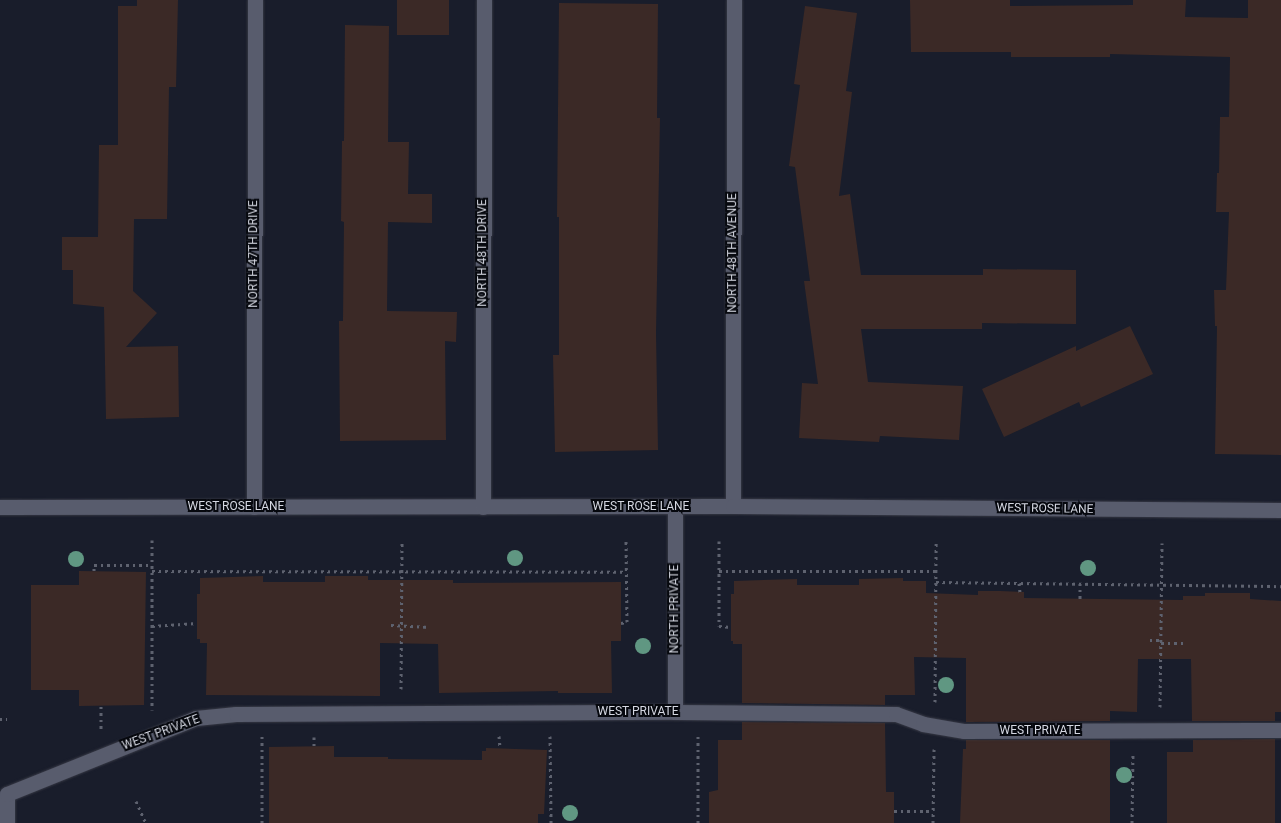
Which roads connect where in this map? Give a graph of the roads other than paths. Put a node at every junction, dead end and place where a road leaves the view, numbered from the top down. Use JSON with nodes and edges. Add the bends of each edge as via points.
{"nodes":[{"id":1,"x":255,"y":0,"type":"edge"},
{"id":2,"x":484,"y":0,"type":"edge"},
{"id":3,"x":734,"y":0,"type":"edge"},
{"id":4,"x":732,"y":506,"type":"junction"},
{"id":5,"x":0,"y":507,"type":"edge"},
{"id":6,"x":254,"y":507,"type":"junction"},
{"id":7,"x":483,"y":507,"type":"junction"},
{"id":8,"x":675,"y":507,"type":"junction"},
{"id":9,"x":1281,"y":510,"type":"edge"},
{"id":10,"x":675,"y":712,"type":"junction"},
{"id":11,"x":1281,"y":730,"type":"edge"},
{"id":12,"x":7,"y":823,"type":"edge"}],
"edges":[{"from":1,"to":6,"type":"street","name":"NORTH 47TH DRIVE"},
{"from":2,"to":7,"type":"street","name":"NORTH 48TH DRIVE"},
{"from":3,"to":4,"type":"street","name":"NORTH 48TH AVENUE"},
{"from":4,"to":8,"type":"street","name":"WEST ROSE LANE"},
{"from":4,"to":9,"type":"street","name":"WEST ROSE LANE"},
{"from":5,"to":6,"type":"street","name":"WEST ROSE LANE"},
{"from":6,"to":7,"type":"street","name":"WEST ROSE LANE"},
{"from":7,"to":8,"type":"street","name":"WEST ROSE LANE"},
{"from":8,"to":10,"type":"street","name":"NORTH PRIVATE"},
{"from":10,"to":11,"type":"street","name":"WEST PRIVATE","via":[[896,714],[964,731]]},
{"from":10,"to":12,"type":"street","name":"WEST PRIVATE","via":[[262,714],[196,718],[7,794]]}]}
